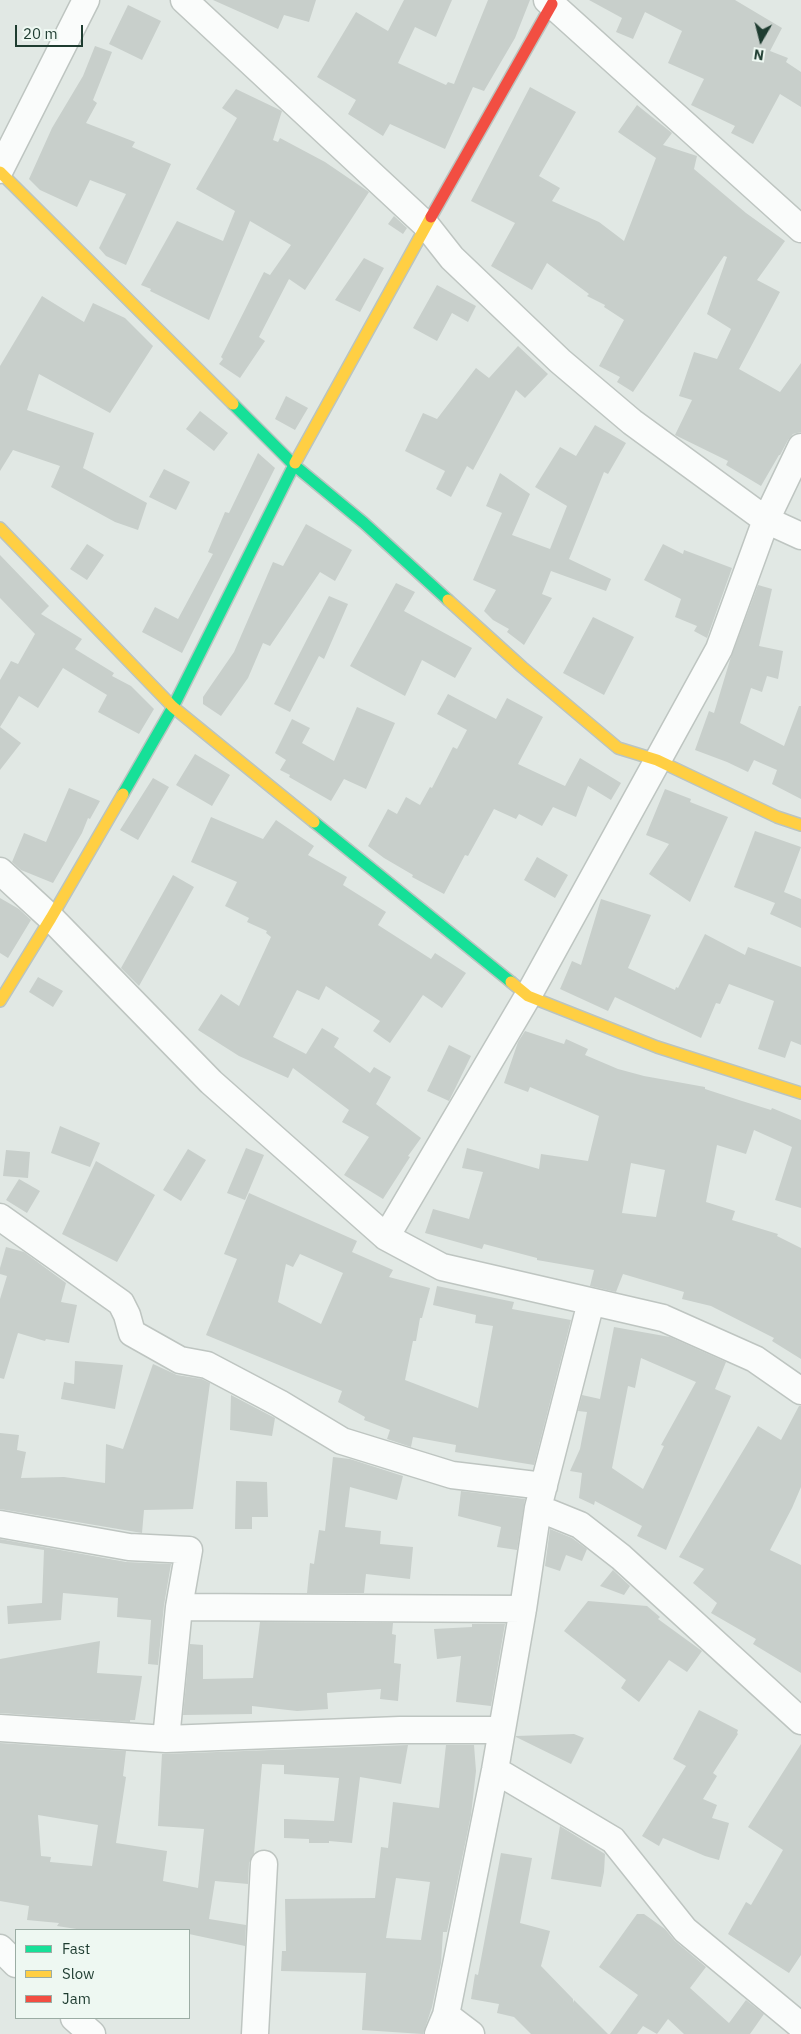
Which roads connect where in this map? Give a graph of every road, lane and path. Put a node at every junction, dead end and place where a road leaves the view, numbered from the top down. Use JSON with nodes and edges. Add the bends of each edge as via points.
{"nodes":[{"id":1,"x":86,"y":0,"type":"edge"},
{"id":2,"x":184,"y":0,"type":"edge"},
{"id":3,"x":550,"y":2,"type":"edge"},
{"id":4,"x":0,"y":171,"type":"edge"},
{"id":5,"x":426,"y":225,"type":"junction"},
{"id":6,"x":801,"y":229,"type":"edge"},
{"id":7,"x":801,"y":447,"type":"edge"},
{"id":8,"x":294,"y":464,"type":"junction"},
{"id":9,"x":766,"y":520,"type":"junction"},
{"id":10,"x":0,"y":528,"type":"edge"},
{"id":11,"x":801,"y":536,"type":"edge"},
{"id":12,"x":173,"y":707,"type":"junction"},
{"id":13,"x":657,"y":760,"type":"junction"},
{"id":14,"x":801,"y":825,"type":"edge"},
{"id":15,"x":0,"y":871,"type":"edge"},
{"id":16,"x":51,"y":918,"type":"junction"},
{"id":17,"x":528,"y":996,"type":"junction"},
{"id":18,"x":0,"y":1001,"type":"edge"},
{"id":19,"x":801,"y":1093,"type":"edge"},
{"id":20,"x":0,"y":1217,"type":"edge"},
{"id":21,"x":386,"y":1237,"type":"junction"},
{"id":22,"x":591,"y":1302,"type":"junction"},
{"id":23,"x":801,"y":1391,"type":"edge"},
{"id":24,"x":540,"y":1497,"type":"junction"},
{"id":25,"x":0,"y":1524,"type":"edge"},
{"id":26,"x":179,"y":1607,"type":"junction"},
{"id":27,"x":523,"y":1610,"type":"junction"},
{"id":28,"x":801,"y":1721,"type":"edge"},
{"id":29,"x":0,"y":1728,"type":"edge"},
{"id":30,"x":501,"y":1730,"type":"junction"},
{"id":31,"x":166,"y":1740,"type":"junction"},
{"id":32,"x":495,"y":1770,"type":"junction"},
{"id":33,"x":264,"y":1864,"type":"dead end"},
{"id":34,"x":0,"y":1948,"type":"edge"},
{"id":35,"x":15,"y":1963,"type":"edge"},
{"id":36,"x":75,"y":2019,"type":"edge"},
{"id":37,"x":442,"y":2024,"type":"edge"},
{"id":38,"x":801,"y":2026,"type":"edge"},
{"id":39,"x":92,"y":2034,"type":"edge"},
{"id":40,"x":255,"y":2034,"type":"edge"},
{"id":41,"x":471,"y":2034,"type":"edge"}],
"edges":[{"from":1,"to":4,"type":"street"},
{"from":2,"to":5,"type":"street"},
{"from":3,"to":5,"type":"street"},
{"from":3,"to":6,"type":"street"},
{"from":4,"to":8,"type":"street"},
{"from":5,"to":8,"type":"street"},
{"from":5,"to":9,"type":"street","via":[[452,258],[560,361],[632,422]]},
{"from":7,"to":9,"type":"street"},
{"from":8,"to":12,"type":"street"},
{"from":8,"to":13,"type":"street","via":[[618,748]]},
{"from":9,"to":11,"type":"street"},
{"from":9,"to":13,"type":"street","via":[[719,649]]},
{"from":10,"to":12,"type":"street"},
{"from":12,"to":16,"type":"street"},
{"from":12,"to":17,"type":"street"},
{"from":13,"to":14,"type":"street","via":[[777,817]]},
{"from":13,"to":17,"type":"street"},
{"from":15,"to":16,"type":"street"},
{"from":16,"to":18,"type":"street"},
{"from":16,"to":21,"type":"street","via":[[211,1082]]},
{"from":17,"to":19,"type":"street","via":[[657,1047]]},
{"from":17,"to":21,"type":"street"},
{"from":20,"to":24,"type":"street","via":[[121,1302],[132,1333],[180,1360],[207,1365],[342,1441],[452,1475]]},
{"from":21,"to":22,"type":"street","via":[[442,1267]]},
{"from":22,"to":23,"type":"street","via":[[663,1318],[755,1359]]},
{"from":22,"to":24,"type":"street"},
{"from":24,"to":27,"type":"street"},
{"from":24,"to":28,"type":"street","via":[[621,1557]]},
{"from":25,"to":26,"type":"street","via":[[130,1547],[189,1550]]},
{"from":26,"to":27,"type":"street"},
{"from":26,"to":31,"type":"street"},
{"from":27,"to":30,"type":"street"},
{"from":29,"to":31,"type":"street"},
{"from":30,"to":31,"type":"street","via":[[400,1730]]},
{"from":30,"to":32,"type":"street"},
{"from":32,"to":37,"type":"street"},
{"from":32,"to":38,"type":"street","via":[[613,1840],[685,1930]]},
{"from":33,"to":40,"type":"street"},
{"from":34,"to":35,"type":"street"},
{"from":36,"to":39,"type":"street"},
{"from":37,"to":41,"type":"street"}]}
